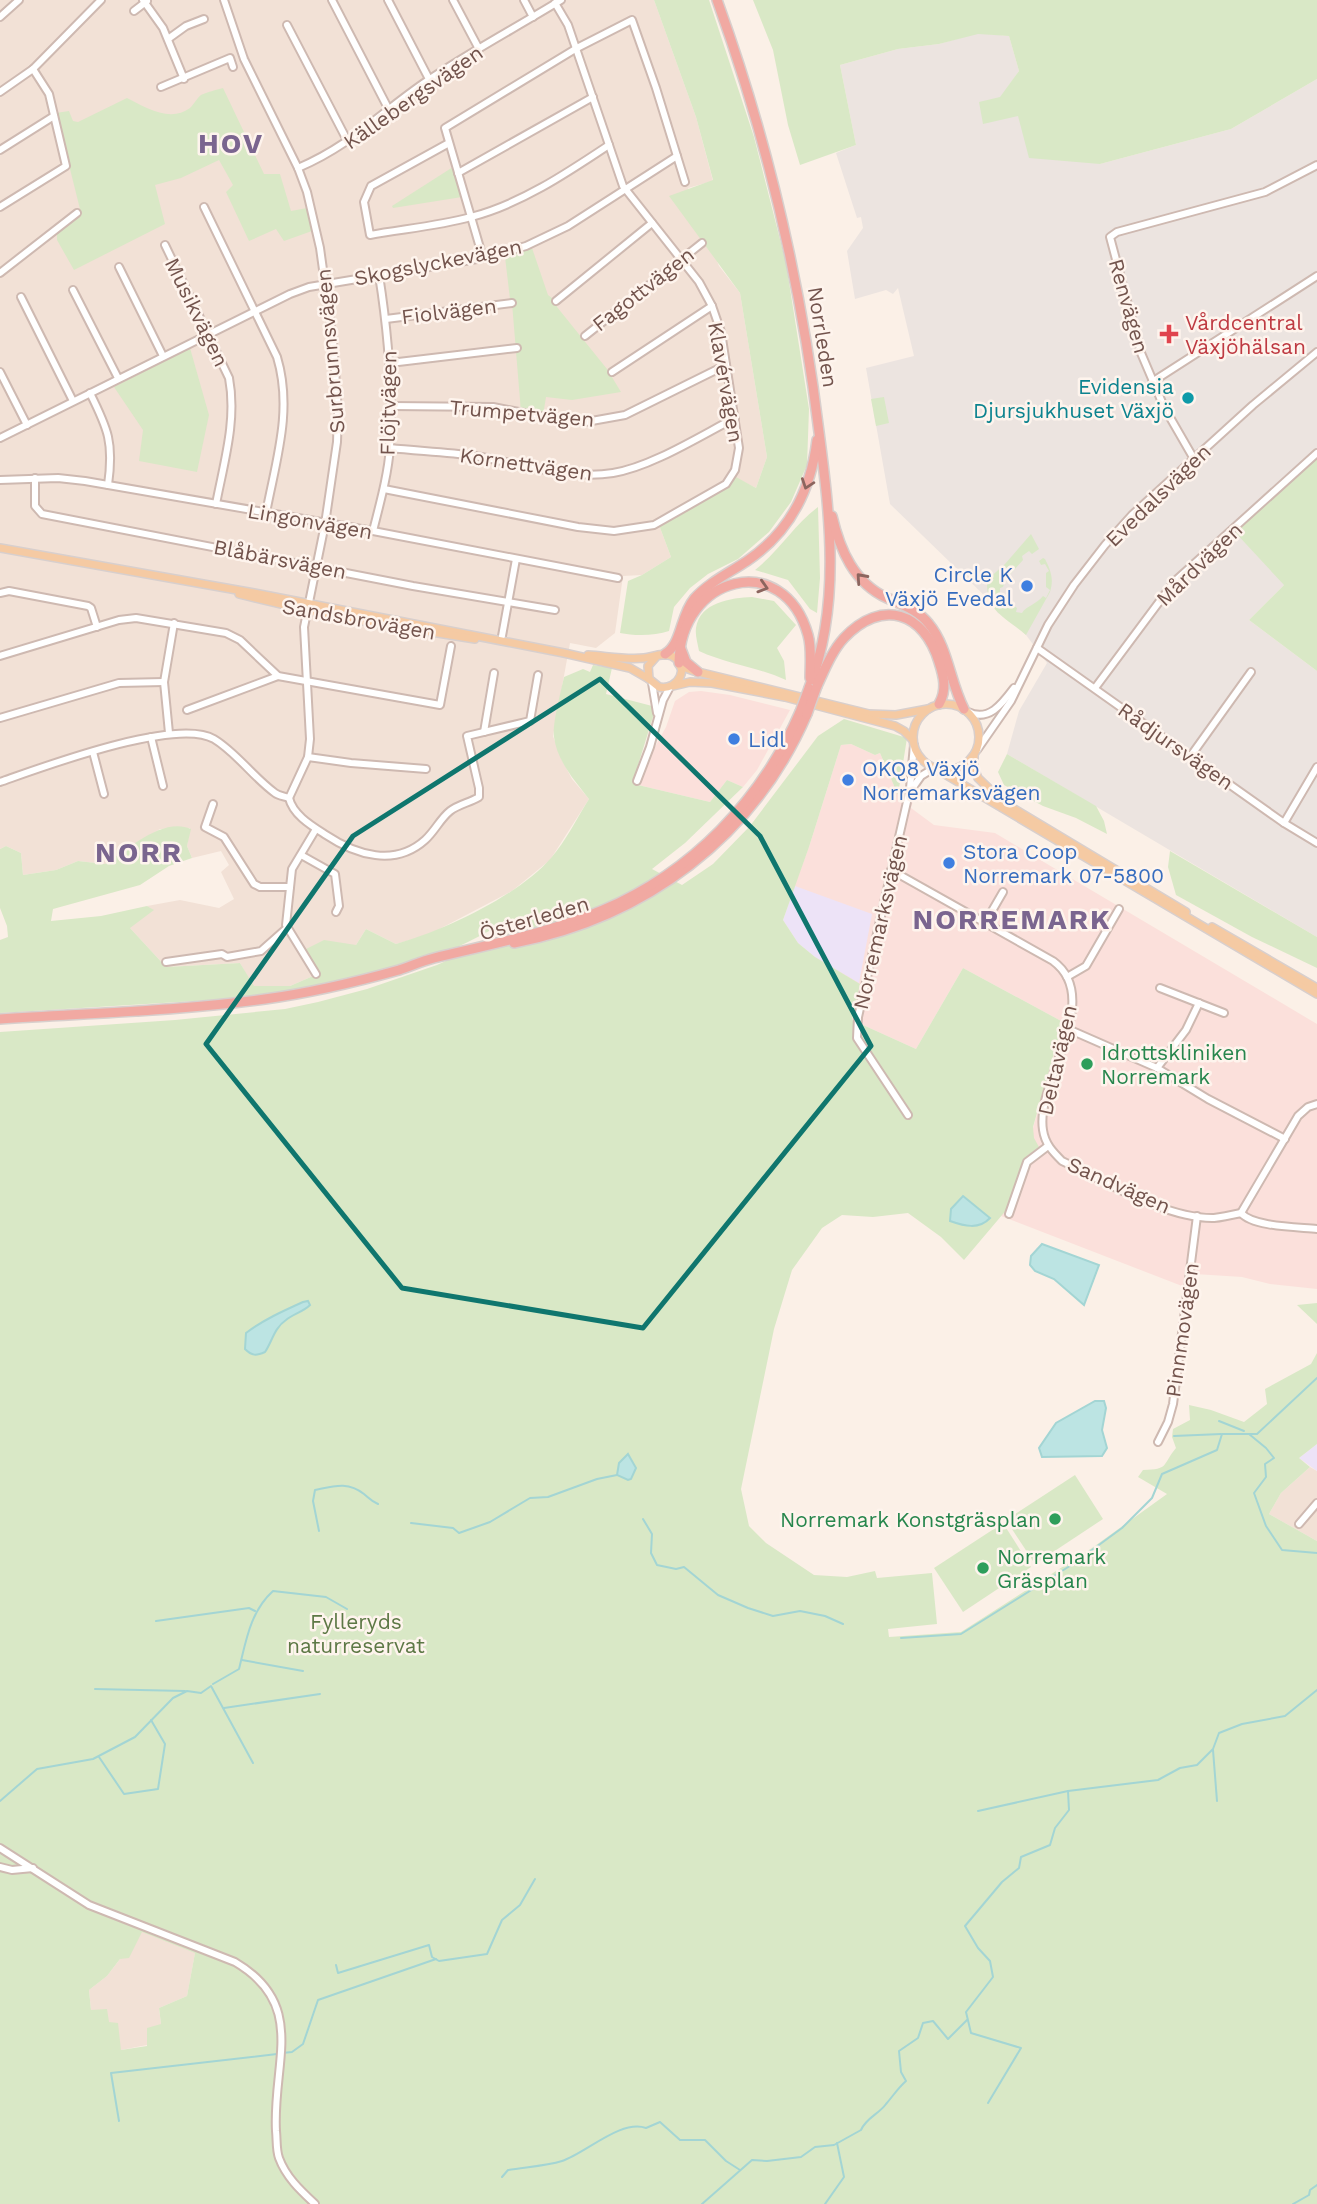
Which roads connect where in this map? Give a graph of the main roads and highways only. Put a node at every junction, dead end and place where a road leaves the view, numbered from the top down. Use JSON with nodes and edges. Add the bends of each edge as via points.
{"nodes":[{"id":1,"x":720,"y":0,"type":"edge"},
{"id":2,"x":817,"y":417,"type":"junction"},
{"id":3,"x":832,"y":516,"type":"junction"},
{"id":4,"x":0,"y":548,"type":"edge"},
{"id":5,"x":680,"y":646,"type":"junction"},
{"id":6,"x":564,"y":653,"type":"junction"},
{"id":7,"x":660,"y":656,"type":"junction"},
{"id":8,"x":680,"y":664,"type":"junction"},
{"id":9,"x":698,"y":672,"type":"junction"},
{"id":10,"x":651,"y":681,"type":"junction"},
{"id":11,"x":671,"y":687,"type":"junction"},
{"id":12,"x":813,"y":687,"type":"junction"},
{"id":13,"x":939,"y":704,"type":"junction"},
{"id":14,"x":929,"y":709,"type":"junction"},
{"id":15,"x":966,"y":711,"type":"junction"},
{"id":16,"x":913,"y":743,"type":"junction"},
{"id":17,"x":976,"y":752,"type":"junction"},
{"id":18,"x":936,"y":769,"type":"junction"},
{"id":19,"x":1317,"y":988,"type":"edge"},
{"id":20,"x":1317,"y":994,"type":"edge"},
{"id":21,"x":0,"y":1020,"type":"edge"}],
"edges":[{"from":1,"to":2,"type":"highway","name":"Norrleden","via":[[780,206]]},
{"from":1,"to":3,"type":"highway","name":"Norrleden","via":[[749,76],[794,244],[816,364]]},
{"from":2,"to":7,"type":"highway","one_way":true,"via":[[811,475],[788,522],[761,551],[695,598],[675,647]]},
{"from":2,"to":12,"type":"highway","name":"Norrleden","via":[[830,576]]},
{"from":3,"to":12,"type":"highway","name":"Norrleden","via":[[832,609]]},
{"from":15,"to":3,"type":"highway","one_way":true,"via":[[933,631],[913,610],[877,593],[856,573]]},
{"from":4,"to":6,"type":"main road","name":"Sandsbrovägen","via":[[254,599]]},
{"from":5,"to":8,"type":"highway"},
{"from":5,"to":9,"type":"highway","via":[[686,662]]},
{"from":5,"to":12,"type":"highway","one_way":true,"via":[[694,611],[707,596],[732,584],[766,586],[792,604],[803,621]]},
{"from":6,"to":7,"type":"main road","name":"Sandsbrovägen","via":[[634,659]]},
{"from":6,"to":10,"type":"main road","name":"Sandsbrovägen","via":[[630,668]]},
{"from":7,"to":8,"type":"main road","via":[[673,657]]},
{"from":7,"to":10,"type":"main road","via":[[648,666]]},
{"from":8,"to":9,"type":"main road"},
{"from":8,"to":11,"type":"main road","via":[[680,677]]},
{"from":9,"to":14,"type":"main road","via":[[869,713],[896,715]]},
{"from":10,"to":11,"type":"main road","via":[[662,688]]},
{"from":11,"to":16,"type":"main road","via":[[704,682],[785,697],[895,726]]},
{"from":12,"to":13,"type":"highway","via":[[843,639],[870,620],[894,615],[915,622],[933,643],[944,684]]},
{"from":12,"to":21,"type":"highway","name":"Österleden","bridge":true,"via":[[783,761],[744,816],[699,860],[620,910],[562,932],[267,999]]},
{"from":13,"to":14,"type":"main road"},
{"from":13,"to":15,"type":"main road"},
{"from":14,"to":16,"type":"main road","via":[[918,719]]},
{"from":15,"to":17,"type":"main road","via":[[978,727]]},
{"from":16,"to":18,"type":"main road","via":[[919,757]]},
{"from":17,"to":18,"type":"main road","via":[[956,769]]},
{"from":17,"to":19,"type":"main road","via":[[978,778],[1011,808]]},
{"from":18,"to":20,"type":"main road"}]}
